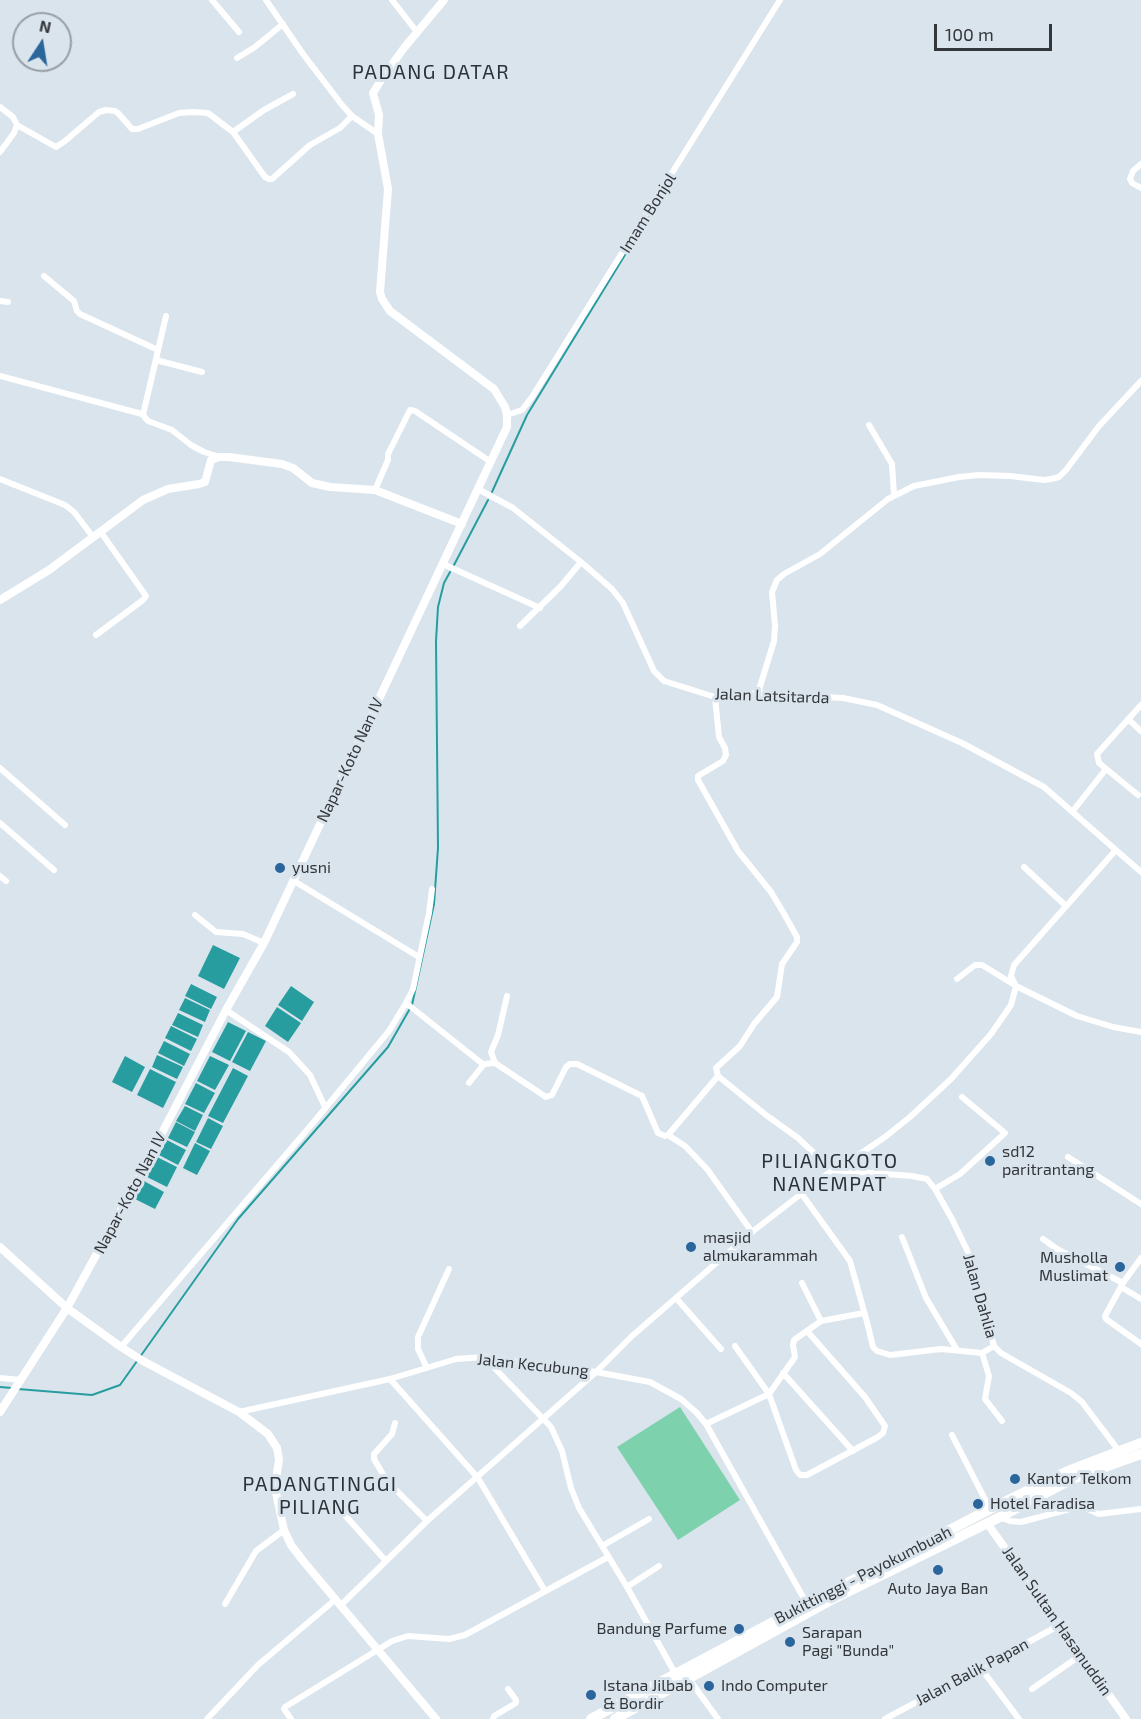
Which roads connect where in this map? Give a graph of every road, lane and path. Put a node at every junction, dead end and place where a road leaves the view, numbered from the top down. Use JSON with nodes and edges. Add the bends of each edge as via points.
{"nodes":[{"id":1,"x":212,"y":0,"type":"edge"},
{"id":2,"x":266,"y":0,"type":"edge"},
{"id":3,"x":392,"y":0,"type":"edge"},
{"id":4,"x":444,"y":0,"type":"edge"},
{"id":5,"x":780,"y":0,"type":"edge"},
{"id":6,"x":283,"y":24,"type":"junction"},
{"id":7,"x":238,"y":32,"type":"dead end"},
{"id":8,"x":417,"y":32,"type":"junction"},
{"id":9,"x":237,"y":58,"type":"dead end"},
{"id":10,"x":293,"y":94,"type":"dead end"},
{"id":11,"x":0,"y":107,"type":"edge"},
{"id":12,"x":352,"y":116,"type":"junction"},
{"id":13,"x":17,"y":125,"type":"junction"},
{"id":14,"x":233,"y":132,"type":"junction"},
{"id":15,"x":378,"y":134,"type":"junction"},
{"id":16,"x":0,"y":152,"type":"edge"},
{"id":17,"x":1141,"y":164,"type":"edge"},
{"id":18,"x":1141,"y":188,"type":"edge"},
{"id":19,"x":44,"y":276,"type":"dead end"},
{"id":20,"x":0,"y":301,"type":"edge"},
{"id":21,"x":8,"y":302,"type":"dead end"},
{"id":22,"x":166,"y":316,"type":"dead end"},
{"id":23,"x":158,"y":350,"type":"junction"},
{"id":24,"x":156,"y":360,"type":"junction"},
{"id":25,"x":202,"y":372,"type":"dead end"},
{"id":26,"x":0,"y":376,"type":"edge"},
{"id":27,"x":1141,"y":381,"type":"edge"},
{"id":28,"x":142,"y":414,"type":"junction"},
{"id":29,"x":507,"y":415,"type":"junction"},
{"id":30,"x":869,"y":425,"type":"dead end"},
{"id":31,"x":217,"y":458,"type":"junction"},
{"id":32,"x":491,"y":462,"type":"junction"},
{"id":33,"x":0,"y":479,"type":"edge"},
{"id":34,"x":478,"y":489,"type":"junction"},
{"id":35,"x":375,"y":490,"type":"junction"},
{"id":36,"x":894,"y":495,"type":"junction"},
{"id":37,"x":462,"y":524,"type":"junction"},
{"id":38,"x":100,"y":531,"type":"junction"},
{"id":39,"x":93,"y":537,"type":"junction"},
{"id":40,"x":581,"y":562,"type":"junction"},
{"id":41,"x":443,"y":564,"type":"junction"},
{"id":42,"x":0,"y":600,"type":"edge"},
{"id":43,"x":540,"y":608,"type":"junction"},
{"id":44,"x":520,"y":626,"type":"dead end"},
{"id":45,"x":96,"y":634,"type":"dead end"},
{"id":46,"x":758,"y":693,"type":"junction"},
{"id":47,"x":715,"y":702,"type":"junction"},
{"id":48,"x":1141,"y":705,"type":"edge"},
{"id":49,"x":1128,"y":719,"type":"junction"},
{"id":50,"x":1141,"y":731,"type":"edge"},
{"id":51,"x":1106,"y":769,"type":"junction"},
{"id":52,"x":1,"y":770,"type":"edge"},
{"id":53,"x":1138,"y":795,"type":"dead end"},
{"id":54,"x":1072,"y":812,"type":"junction"},
{"id":55,"x":0,"y":823,"type":"edge"},
{"id":56,"x":65,"y":825,"type":"dead end"},
{"id":57,"x":1115,"y":851,"type":"junction"},
{"id":58,"x":1024,"y":867,"type":"dead end"},
{"id":59,"x":54,"y":870,"type":"dead end"},
{"id":60,"x":1141,"y":872,"type":"edge"},
{"id":61,"x":0,"y":876,"type":"edge"},
{"id":62,"x":6,"y":881,"type":"dead end"},
{"id":63,"x":294,"y":881,"type":"junction"},
{"id":64,"x":432,"y":889,"type":"dead end"},
{"id":65,"x":1066,"y":906,"type":"junction"},
{"id":66,"x":195,"y":915,"type":"dead end"},
{"id":67,"x":264,"y":943,"type":"junction"},
{"id":68,"x":419,"y":957,"type":"junction"},
{"id":69,"x":957,"y":979,"type":"dead end"},
{"id":70,"x":1015,"y":985,"type":"junction"},
{"id":71,"x":507,"y":996,"type":"dead end"},
{"id":72,"x":410,"y":1005,"type":"junction"},
{"id":73,"x":226,"y":1010,"type":"junction"},
{"id":74,"x":1141,"y":1032,"type":"edge"},
{"id":75,"x":495,"y":1064,"type":"junction"},
{"id":76,"x":484,"y":1065,"type":"junction"},
{"id":77,"x":718,"y":1076,"type":"junction"},
{"id":78,"x":469,"y":1083,"type":"dead end"},
{"id":79,"x":962,"y":1097,"type":"dead end"},
{"id":80,"x":325,"y":1107,"type":"junction"},
{"id":81,"x":668,"y":1135,"type":"junction"},
{"id":82,"x":1068,"y":1157,"type":"dead end"},
{"id":83,"x":832,"y":1170,"type":"junction"},
{"id":84,"x":935,"y":1190,"type":"junction"},
{"id":85,"x":801,"y":1193,"type":"junction"},
{"id":86,"x":1141,"y":1204,"type":"edge"},
{"id":87,"x":752,"y":1232,"type":"junction"},
{"id":88,"x":902,"y":1237,"type":"dead end"},
{"id":89,"x":1043,"y":1239,"type":"dead end"},
{"id":90,"x":0,"y":1247,"type":"edge"},
{"id":91,"x":1141,"y":1258,"type":"edge"},
{"id":92,"x":449,"y":1269,"type":"dead end"},
{"id":93,"x":802,"y":1283,"type":"dead end"},
{"id":94,"x":1122,"y":1285,"type":"junction"},
{"id":95,"x":676,"y":1298,"type":"junction"},
{"id":96,"x":1141,"y":1299,"type":"edge"},
{"id":97,"x":67,"y":1308,"type":"junction"},
{"id":98,"x":864,"y":1313,"type":"junction"},
{"id":99,"x":821,"y":1321,"type":"junction"},
{"id":100,"x":807,"y":1331,"type":"junction"},
{"id":101,"x":1141,"y":1343,"type":"edge"},
{"id":102,"x":735,"y":1346,"type":"dead end"},
{"id":103,"x":994,"y":1346,"type":"junction"},
{"id":104,"x":121,"y":1347,"type":"junction"},
{"id":105,"x":721,"y":1349,"type":"dead end"},
{"id":106,"x":957,"y":1350,"type":"junction"},
{"id":107,"x":982,"y":1353,"type":"junction"},
{"id":108,"x":484,"y":1357,"type":"junction"},
{"id":109,"x":427,"y":1368,"type":"junction"},
{"id":110,"x":596,"y":1372,"type":"junction"},
{"id":111,"x":783,"y":1373,"type":"junction"},
{"id":112,"x":0,"y":1378,"type":"edge"},
{"id":113,"x":390,"y":1379,"type":"junction"},
{"id":114,"x":20,"y":1381,"type":"junction"},
{"id":115,"x":769,"y":1394,"type":"junction"},
{"id":116,"x":0,"y":1412,"type":"edge"},
{"id":117,"x":239,"y":1412,"type":"junction"},
{"id":118,"x":543,"y":1419,"type":"junction"},
{"id":119,"x":1002,"y":1421,"type":"dead end"},
{"id":120,"x":395,"y":1423,"type":"dead end"},
{"id":121,"x":706,"y":1424,"type":"junction"},
{"id":122,"x":952,"y":1435,"type":"dead end"},
{"id":123,"x":1141,"y":1443,"type":"edge"},
{"id":124,"x":854,"y":1451,"type":"junction"},
{"id":125,"x":1119,"y":1451,"type":"junction"},
{"id":126,"x":1141,"y":1454,"type":"edge"},
{"id":127,"x":478,"y":1478,"type":"junction"},
{"id":128,"x":334,"y":1503,"type":"dead end"},
{"id":129,"x":990,"y":1509,"type":"junction"},
{"id":130,"x":1141,"y":1509,"type":"edge"},
{"id":131,"x":1000,"y":1517,"type":"junction"},
{"id":132,"x":650,"y":1519,"type":"dead end"},
{"id":133,"x":428,"y":1521,"type":"junction"},
{"id":134,"x":987,"y":1523,"type":"junction"},
{"id":135,"x":284,"y":1530,"type":"junction"},
{"id":136,"x":602,"y":1546,"type":"junction"},
{"id":137,"x":609,"y":1557,"type":"junction"},
{"id":138,"x":386,"y":1561,"type":"junction"},
{"id":139,"x":659,"y":1566,"type":"dead end"},
{"id":140,"x":627,"y":1587,"type":"junction"},
{"id":141,"x":544,"y":1592,"type":"junction"},
{"id":142,"x":338,"y":1602,"type":"junction"},
{"id":143,"x":225,"y":1604,"type":"dead end"},
{"id":144,"x":807,"y":1604,"type":"junction"},
{"id":145,"x":1060,"y":1625,"type":"junction"},
{"id":146,"x":753,"y":1638,"type":"junction"},
{"id":147,"x":378,"y":1649,"type":"junction"},
{"id":148,"x":1081,"y":1655,"type":"junction"},
{"id":149,"x":980,"y":1667,"type":"junction"},
{"id":150,"x":676,"y":1675,"type":"junction"},
{"id":151,"x":689,"y":1679,"type":"junction"},
{"id":152,"x":508,"y":1689,"type":"dead end"},
{"id":153,"x":1032,"y":1689,"type":"dead end"},
{"id":154,"x":207,"y":1719,"type":"edge"},
{"id":155,"x":291,"y":1719,"type":"edge"},
{"id":156,"x":436,"y":1719,"type":"edge"},
{"id":157,"x":493,"y":1719,"type":"edge"},
{"id":158,"x":591,"y":1719,"type":"edge"},
{"id":159,"x":615,"y":1719,"type":"edge"},
{"id":160,"x":718,"y":1719,"type":"edge"},
{"id":161,"x":885,"y":1719,"type":"edge"},
{"id":162,"x":1019,"y":1719,"type":"edge"},
{"id":163,"x":1126,"y":1719,"type":"edge"}],
"edges":[{"from":1,"to":7,"type":"street"},
{"from":2,"to":6,"type":"street"},
{"from":3,"to":8,"type":"street"},
{"from":4,"to":8,"type":"street"},
{"from":5,"to":29,"type":"street","name":"Imam Bonjol","via":[[532,397],[522,410]]},
{"from":6,"to":9,"type":"street"},
{"from":6,"to":12,"type":"street"},
{"from":8,"to":15,"type":"street","via":[[373,93],[380,115]]},
{"from":10,"to":14,"type":"street"},
{"from":11,"to":13,"type":"street"},
{"from":12,"to":14,"type":"street","via":[[340,128],[310,145],[272,179],[264,177]]},
{"from":12,"to":15,"type":"street"},
{"from":13,"to":14,"type":"street","via":[[56,147],[106,110],[118,113],[132,129],[179,113],[208,113]]},
{"from":13,"to":16,"type":"street"},
{"from":15,"to":29,"type":"street","via":[[388,189],[379,285],[382,299],[390,311],[494,389]]},
{"from":17,"to":18,"type":"street","via":[[1130,179]]},
{"from":19,"to":23,"type":"street","via":[[74,301],[80,314]]},
{"from":20,"to":21,"type":"street"},
{"from":22,"to":23,"type":"street"},
{"from":23,"to":24,"type":"street"},
{"from":24,"to":25,"type":"street"},
{"from":24,"to":28,"type":"street"},
{"from":26,"to":28,"type":"street"},
{"from":27,"to":36,"type":"street","via":[[1059,477],[959,477],[914,486]]},
{"from":28,"to":31,"type":"street"},
{"from":29,"to":32,"type":"street","name":"Napar-Koto Nan IV","via":[[507,427]]},
{"from":30,"to":36,"type":"street","via":[[892,464]]},
{"from":31,"to":35,"type":"street","via":[[282,464],[316,484]]},
{"from":31,"to":38,"type":"street","via":[[209,463],[205,482],[156,493]]},
{"from":32,"to":34,"type":"street","name":"Napar-Koto Nan IV"},
{"from":32,"to":35,"type":"street","via":[[411,410],[387,454]]},
{"from":33,"to":39,"type":"street","via":[[65,505]]},
{"from":34,"to":37,"type":"street","name":"Napar-Koto Nan IV"},
{"from":34,"to":40,"type":"street","name":"Jalan Latsitarda","via":[[513,508]]},
{"from":35,"to":37,"type":"street"},
{"from":36,"to":46,"type":"street","via":[[820,554],[777,580],[771,599],[774,641]]},
{"from":37,"to":41,"type":"street","name":"Napar-Koto Nan IV"},
{"from":38,"to":39,"type":"street"},
{"from":38,"to":45,"type":"street","via":[[146,596]]},
{"from":39,"to":42,"type":"street"},
{"from":40,"to":43,"type":"street"},
{"from":40,"to":47,"type":"street","name":"Jalan Latsitarda","via":[[623,603],[661,679]]},
{"from":41,"to":43,"type":"street"},
{"from":41,"to":63,"type":"street","name":"Napar-Koto Nan IV"},
{"from":43,"to":44,"type":"street"},
{"from":46,"to":47,"type":"street","name":"Jalan Latsitarda"},
{"from":46,"to":54,"type":"street","name":"Jalan Latsitarda","via":[[877,705],[962,743],[1044,787]]},
{"from":47,"to":77,"type":"street","via":[[719,737],[726,755],[698,780],[738,851],[771,892],[797,937],[782,964],[777,997],[740,1047],[716,1068]]},
{"from":48,"to":49,"type":"street"},
{"from":49,"to":50,"type":"street"},
{"from":49,"to":51,"type":"street","via":[[1097,754]]},
{"from":51,"to":53,"type":"street"},
{"from":51,"to":54,"type":"street"},
{"from":52,"to":56,"type":"street"},
{"from":54,"to":57,"type":"street","name":"Jalan Latsitarda"},
{"from":55,"to":59,"type":"street"},
{"from":57,"to":60,"type":"street","name":"Jalan Latsitarda"},
{"from":57,"to":65,"type":"street"},
{"from":58,"to":65,"type":"street"},
{"from":61,"to":62,"type":"street"},
{"from":63,"to":67,"type":"street","name":"Napar-Koto Nan IV"},
{"from":63,"to":68,"type":"street"},
{"from":64,"to":68,"type":"street"},
{"from":65,"to":70,"type":"street","via":[[1014,965],[1011,976]]},
{"from":66,"to":67,"type":"street","via":[[216,932],[243,934]]},
{"from":67,"to":73,"type":"street","name":"Napar-Koto Nan IV"},
{"from":68,"to":72,"type":"street"},
{"from":69,"to":70,"type":"street","via":[[975,964]]},
{"from":70,"to":74,"type":"street","via":[[1077,1016]]},
{"from":70,"to":83,"type":"street","via":[[1013,1000],[1002,1019],[951,1079],[885,1137]]},
{"from":71,"to":75,"type":"street","via":[[491,1052]]},
{"from":72,"to":76,"type":"street"},
{"from":72,"to":80,"type":"street"},
{"from":73,"to":80,"type":"street","via":[[289,1052],[310,1075]]},
{"from":73,"to":97,"type":"street","name":"Napar-Koto Nan IV"},
{"from":75,"to":76,"type":"street"},
{"from":75,"to":81,"type":"street","via":[[546,1097],[552,1095],[566,1066],[577,1064],[639,1093],[658,1133]]},
{"from":76,"to":78,"type":"street"},
{"from":77,"to":81,"type":"street"},
{"from":77,"to":83,"type":"street","via":[[798,1138]]},
{"from":79,"to":84,"type":"street","via":[[1005,1133],[960,1174]]},
{"from":80,"to":104,"type":"street"},
{"from":81,"to":87,"type":"street","via":[[686,1146],[706,1169]]},
{"from":82,"to":86,"type":"street"},
{"from":83,"to":84,"type":"street","name":"Jalan Dahlia","via":[[912,1176],[927,1179]]},
{"from":83,"to":85,"type":"street"},
{"from":84,"to":103,"type":"street","name":"Jalan Dahlia","via":[[967,1250]]},
{"from":85,"to":87,"type":"street"},
{"from":85,"to":98,"type":"street","via":[[850,1261]]},
{"from":87,"to":95,"type":"street"},
{"from":88,"to":106,"type":"street","via":[[926,1298]]},
{"from":89,"to":94,"type":"street"},
{"from":90,"to":97,"type":"street"},
{"from":91,"to":94,"type":"street"},
{"from":92,"to":109,"type":"street","via":[[418,1337],[418,1349]]},
{"from":93,"to":99,"type":"street"},
{"from":94,"to":96,"type":"street"},
{"from":94,"to":101,"type":"street","via":[[1106,1319]]},
{"from":95,"to":105,"type":"street"},
{"from":95,"to":110,"type":"street"},
{"from":97,"to":104,"type":"street"},
{"from":97,"to":114,"type":"street","name":"Napar-Koto Nan IV"},
{"from":98,"to":99,"type":"street"},
{"from":98,"to":106,"type":"street","via":[[873,1347],[879,1353]]},
{"from":99,"to":100,"type":"street"},
{"from":100,"to":111,"type":"street","via":[[794,1340],[795,1357]]},
{"from":100,"to":124,"type":"street","via":[[885,1426],[881,1435]]},
{"from":102,"to":115,"type":"street"},
{"from":103,"to":107,"type":"street"},
{"from":103,"to":125,"type":"street","name":"Jalan Dahlia","via":[[1082,1402]]},
{"from":104,"to":117,"type":"street"},
{"from":106,"to":107,"type":"street"},
{"from":107,"to":119,"type":"street","via":[[988,1376],[986,1399]]},
{"from":108,"to":109,"type":"street","name":"Jalan Kecubung","via":[[456,1359]]},
{"from":108,"to":110,"type":"street","name":"Jalan Kecubung"},
{"from":108,"to":118,"type":"street"},
{"from":109,"to":113,"type":"street","name":"Jalan Kecubung"},
{"from":110,"to":118,"type":"street"},
{"from":110,"to":121,"type":"street","name":"Jalan Kecubung","via":[[650,1382],[681,1399]]},
{"from":111,"to":115,"type":"street"},
{"from":111,"to":124,"type":"street"},
{"from":112,"to":114,"type":"street"},
{"from":113,"to":117,"type":"street","name":"Jalan Kecubung"},
{"from":113,"to":127,"type":"street"},
{"from":114,"to":116,"type":"street","name":"Napar-Koto Nan IV"},
{"from":115,"to":121,"type":"street"},
{"from":115,"to":124,"type":"street","via":[[800,1474],[807,1476]]},
{"from":117,"to":135,"type":"street","via":[[268,1434],[278,1448],[275,1488]]},
{"from":118,"to":127,"type":"street"},
{"from":118,"to":136,"type":"street","via":[[562,1451],[579,1508]]},
{"from":120,"to":133,"type":"street","via":[[374,1459],[387,1481]]},
{"from":121,"to":144,"type":"street","name":"Jalan Kecubung"},
{"from":122,"to":129,"type":"street"},
{"from":123,"to":125,"type":"highway","name":"Bukittinggi - Payokumbuah"},
{"from":125,"to":129,"type":"highway","name":"Bukittinggi - Payokumbuah","via":[[1068,1470]]},
{"from":126,"to":131,"type":"highway","name":"Bukittinggi - Payokumbuah","via":[[1072,1479]]},
{"from":127,"to":133,"type":"street"},
{"from":127,"to":141,"type":"street"},
{"from":128,"to":138,"type":"street"},
{"from":129,"to":144,"type":"highway","name":"Bukittinggi - Payokumbuah"},
{"from":130,"to":131,"type":"street","via":[[1099,1514],[1081,1506],[1022,1522]]},
{"from":131,"to":134,"type":"highway","name":"Bukittinggi - Payokumbuah"},
{"from":132,"to":136,"type":"street"},
{"from":133,"to":138,"type":"street"},
{"from":134,"to":145,"type":"street","name":"Jalan Sultan Hasanuddin"},
{"from":134,"to":146,"type":"highway","name":"Bukittinggi - Payokumbuah"},
{"from":135,"to":142,"type":"street","via":[[303,1562]]},
{"from":135,"to":143,"type":"street","via":[[256,1551]]},
{"from":136,"to":137,"type":"street"},
{"from":137,"to":140,"type":"street"},
{"from":137,"to":141,"type":"street"},
{"from":138,"to":142,"type":"street"},
{"from":139,"to":140,"type":"street"},
{"from":140,"to":150,"type":"street"},
{"from":141,"to":147,"type":"street","via":[[457,1638],[408,1636]]},
{"from":142,"to":147,"type":"street"},
{"from":142,"to":154,"type":"street","via":[[258,1665]]},
{"from":144,"to":146,"type":"highway","name":"Bukittinggi - Payokumbuah"},
{"from":145,"to":148,"type":"street","name":"Jalan Sultan Hasanuddin"},
{"from":145,"to":149,"type":"street","name":"Jalan Balik Papan"},
{"from":146,"to":150,"type":"highway","name":"Bukittinggi - Payokumbuah"},
{"from":146,"to":151,"type":"highway","name":"Bukittinggi - Payokumbuah"},
{"from":147,"to":155,"type":"street","via":[[285,1707]]},
{"from":147,"to":156,"type":"street"},
{"from":148,"to":153,"type":"street"},
{"from":148,"to":163,"type":"street","name":"Jalan Sultan Hasanuddin"},
{"from":149,"to":161,"type":"street","name":"Jalan Balik Papan"},
{"from":149,"to":162,"type":"street"},
{"from":150,"to":158,"type":"highway","name":"Bukittinggi - Payokumbuah"},
{"from":151,"to":159,"type":"highway","name":"Bukittinggi - Payokumbuah"},
{"from":151,"to":160,"type":"street"},
{"from":152,"to":157,"type":"street","via":[[516,1703]]}]}
